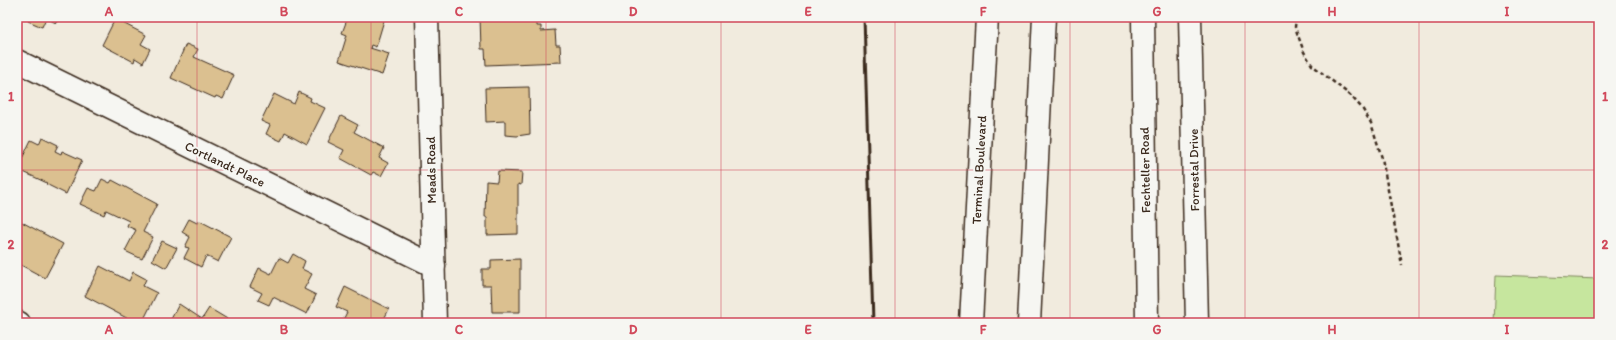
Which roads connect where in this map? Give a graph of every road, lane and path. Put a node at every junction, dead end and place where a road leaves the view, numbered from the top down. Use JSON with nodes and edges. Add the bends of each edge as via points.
{"nodes":[{"id":1,"x":428,"y":17,"type":"edge"},
{"id":2,"x":987,"y":17,"type":"edge"},
{"id":3,"x":1044,"y":17,"type":"edge"},
{"id":4,"x":1143,"y":17,"type":"edge"},
{"id":5,"x":1190,"y":17,"type":"edge"},
{"id":6,"x":1296,"y":17,"type":"edge"},
{"id":7,"x":17,"y":61,"type":"edge"},
{"id":8,"x":1402,"y":265,"type":"dead end"},
{"id":9,"x":434,"y":266,"type":"junction"},
{"id":10,"x":435,"y":323,"type":"edge"},
{"id":11,"x":971,"y":323,"type":"edge"},
{"id":12,"x":1029,"y":323,"type":"edge"},
{"id":13,"x":1147,"y":323,"type":"edge"},
{"id":14,"x":1197,"y":323,"type":"edge"}],
"edges":[{"from":1,"to":9,"type":"street","name":"Meads Road"},
{"from":2,"to":11,"type":"street","name":"Terminal Boulevard"},
{"from":3,"to":12,"type":"street"},
{"from":4,"to":13,"type":"street","name":"Fechteller Road"},
{"from":5,"to":14,"type":"street","name":"Forrestal Drive"},
{"from":6,"to":8,"type":"path","via":[[1295,27],[1312,65],[1350,95],[1371,123],[1382,158]]},
{"from":7,"to":9,"type":"street","name":"Cortlandt Place"},
{"from":9,"to":10,"type":"street","name":"Meads Road"}]}
